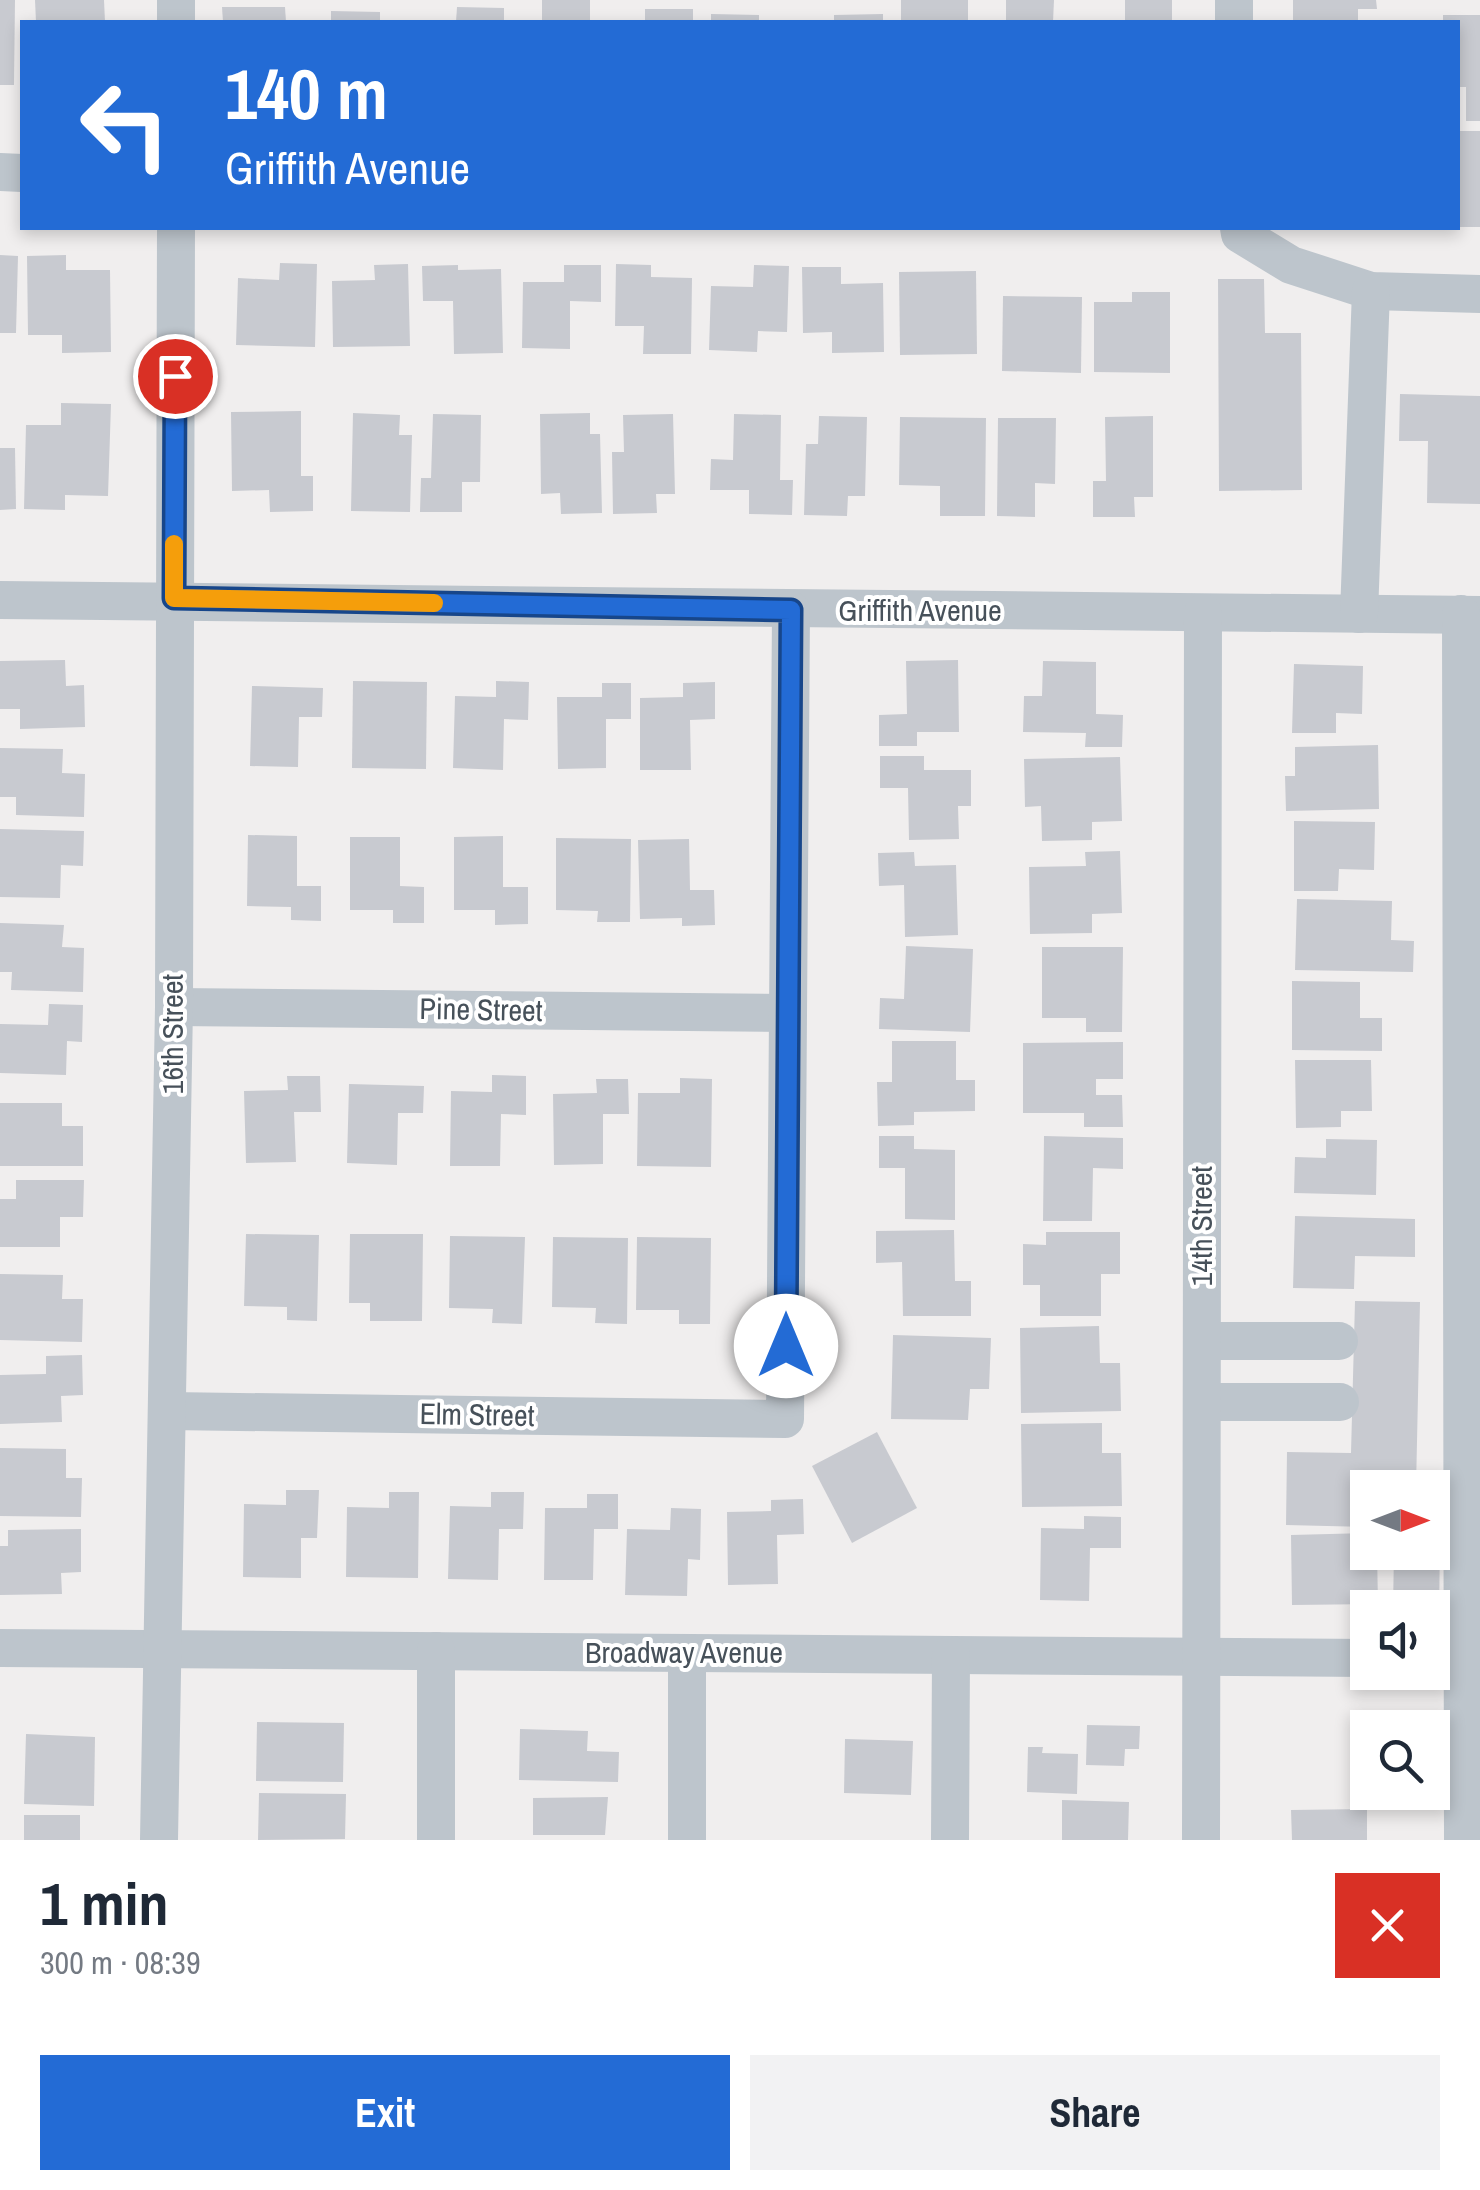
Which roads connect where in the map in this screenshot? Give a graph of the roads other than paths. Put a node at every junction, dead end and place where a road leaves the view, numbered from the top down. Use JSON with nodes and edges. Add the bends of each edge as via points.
{"nodes":[{"id":1,"x":176,"y":230,"type":"edge"},
{"id":2,"x":1239,"y":230,"type":"edge"},
{"id":3,"x":1371,"y":290,"type":"junction"},
{"id":4,"x":1480,"y":294,"type":"edge"},
{"id":5,"x":174,"y":598,"type":"junction"},
{"id":6,"x":0,"y":600,"type":"edge"},
{"id":7,"x":791,"y":610,"type":"junction"},
{"id":8,"x":1203,"y":612,"type":"junction"},
{"id":9,"x":1359,"y":614,"type":"junction"},
{"id":10,"x":1471,"y":614,"type":"edge"},
{"id":11,"x":174,"y":1007,"type":"junction"},
{"id":12,"x":788,"y":1013,"type":"junction"},
{"id":13,"x":1202,"y":1341,"type":"junction"},
{"id":14,"x":1339,"y":1342,"type":"dead end"},
{"id":15,"x":1202,"y":1402,"type":"junction"},
{"id":16,"x":1340,"y":1402,"type":"dead end"},
{"id":17,"x":170,"y":1410,"type":"junction"},
{"id":18,"x":0,"y":1648,"type":"edge"},
{"id":19,"x":165,"y":1650,"type":"junction"},
{"id":20,"x":436,"y":1651,"type":"junction"},
{"id":21,"x":687,"y":1653,"type":"junction"},
{"id":22,"x":950,"y":1654,"type":"junction"},
{"id":23,"x":1201,"y":1656,"type":"junction"},
{"id":24,"x":1350,"y":1658,"type":"edge"},
{"id":25,"x":1458,"y":1658,"type":"edge"},
{"id":26,"x":159,"y":1840,"type":"edge"},
{"id":27,"x":436,"y":1840,"type":"edge"},
{"id":28,"x":686,"y":1840,"type":"edge"},
{"id":29,"x":950,"y":1840,"type":"edge"},
{"id":30,"x":1200,"y":1840,"type":"edge"},
{"id":31,"x":1463,"y":1840,"type":"edge"}],
"edges":[{"from":1,"to":5,"type":"street","name":"16th Street"},
{"from":2,"to":3,"type":"street","via":[[1291,265]]},
{"from":3,"to":4,"type":"street"},
{"from":3,"to":9,"type":"street"},
{"from":5,"to":6,"type":"street","name":"Griffith Avenue"},
{"from":5,"to":7,"type":"street","name":"Griffith Avenue"},
{"from":5,"to":11,"type":"street","name":"16th Street"},
{"from":7,"to":8,"type":"street","name":"Griffith Avenue"},
{"from":7,"to":12,"type":"street"},
{"from":8,"to":9,"type":"street","name":"Griffith Avenue"},
{"from":8,"to":13,"type":"street","name":"14th Street"},
{"from":9,"to":10,"type":"street","name":"Griffith Avenue"},
{"from":10,"to":25,"type":"street"},
{"from":11,"to":12,"type":"street","name":"Pine Street"},
{"from":11,"to":17,"type":"street","name":"16th Street"},
{"from":12,"to":17,"type":"street","name":"Elm Street","via":[[786,1420]]},
{"from":13,"to":14,"type":"street"},
{"from":13,"to":15,"type":"street","name":"14th Street"},
{"from":15,"to":16,"type":"street"},
{"from":15,"to":23,"type":"street","name":"14th Street"},
{"from":17,"to":19,"type":"street","name":"16th Street"},
{"from":18,"to":19,"type":"street","name":"Broadway Avenue"},
{"from":19,"to":20,"type":"street","name":"Broadway Avenue"},
{"from":19,"to":26,"type":"street","name":"16th Street"},
{"from":20,"to":21,"type":"street","name":"Broadway Avenue"},
{"from":20,"to":27,"type":"street"},
{"from":21,"to":22,"type":"street","name":"Broadway Avenue"},
{"from":21,"to":28,"type":"street"},
{"from":22,"to":23,"type":"street","name":"Broadway Avenue"},
{"from":22,"to":29,"type":"street"},
{"from":23,"to":24,"type":"street","name":"Broadway Avenue"},
{"from":23,"to":30,"type":"street","name":"14th Street"},
{"from":25,"to":31,"type":"street"}]}
